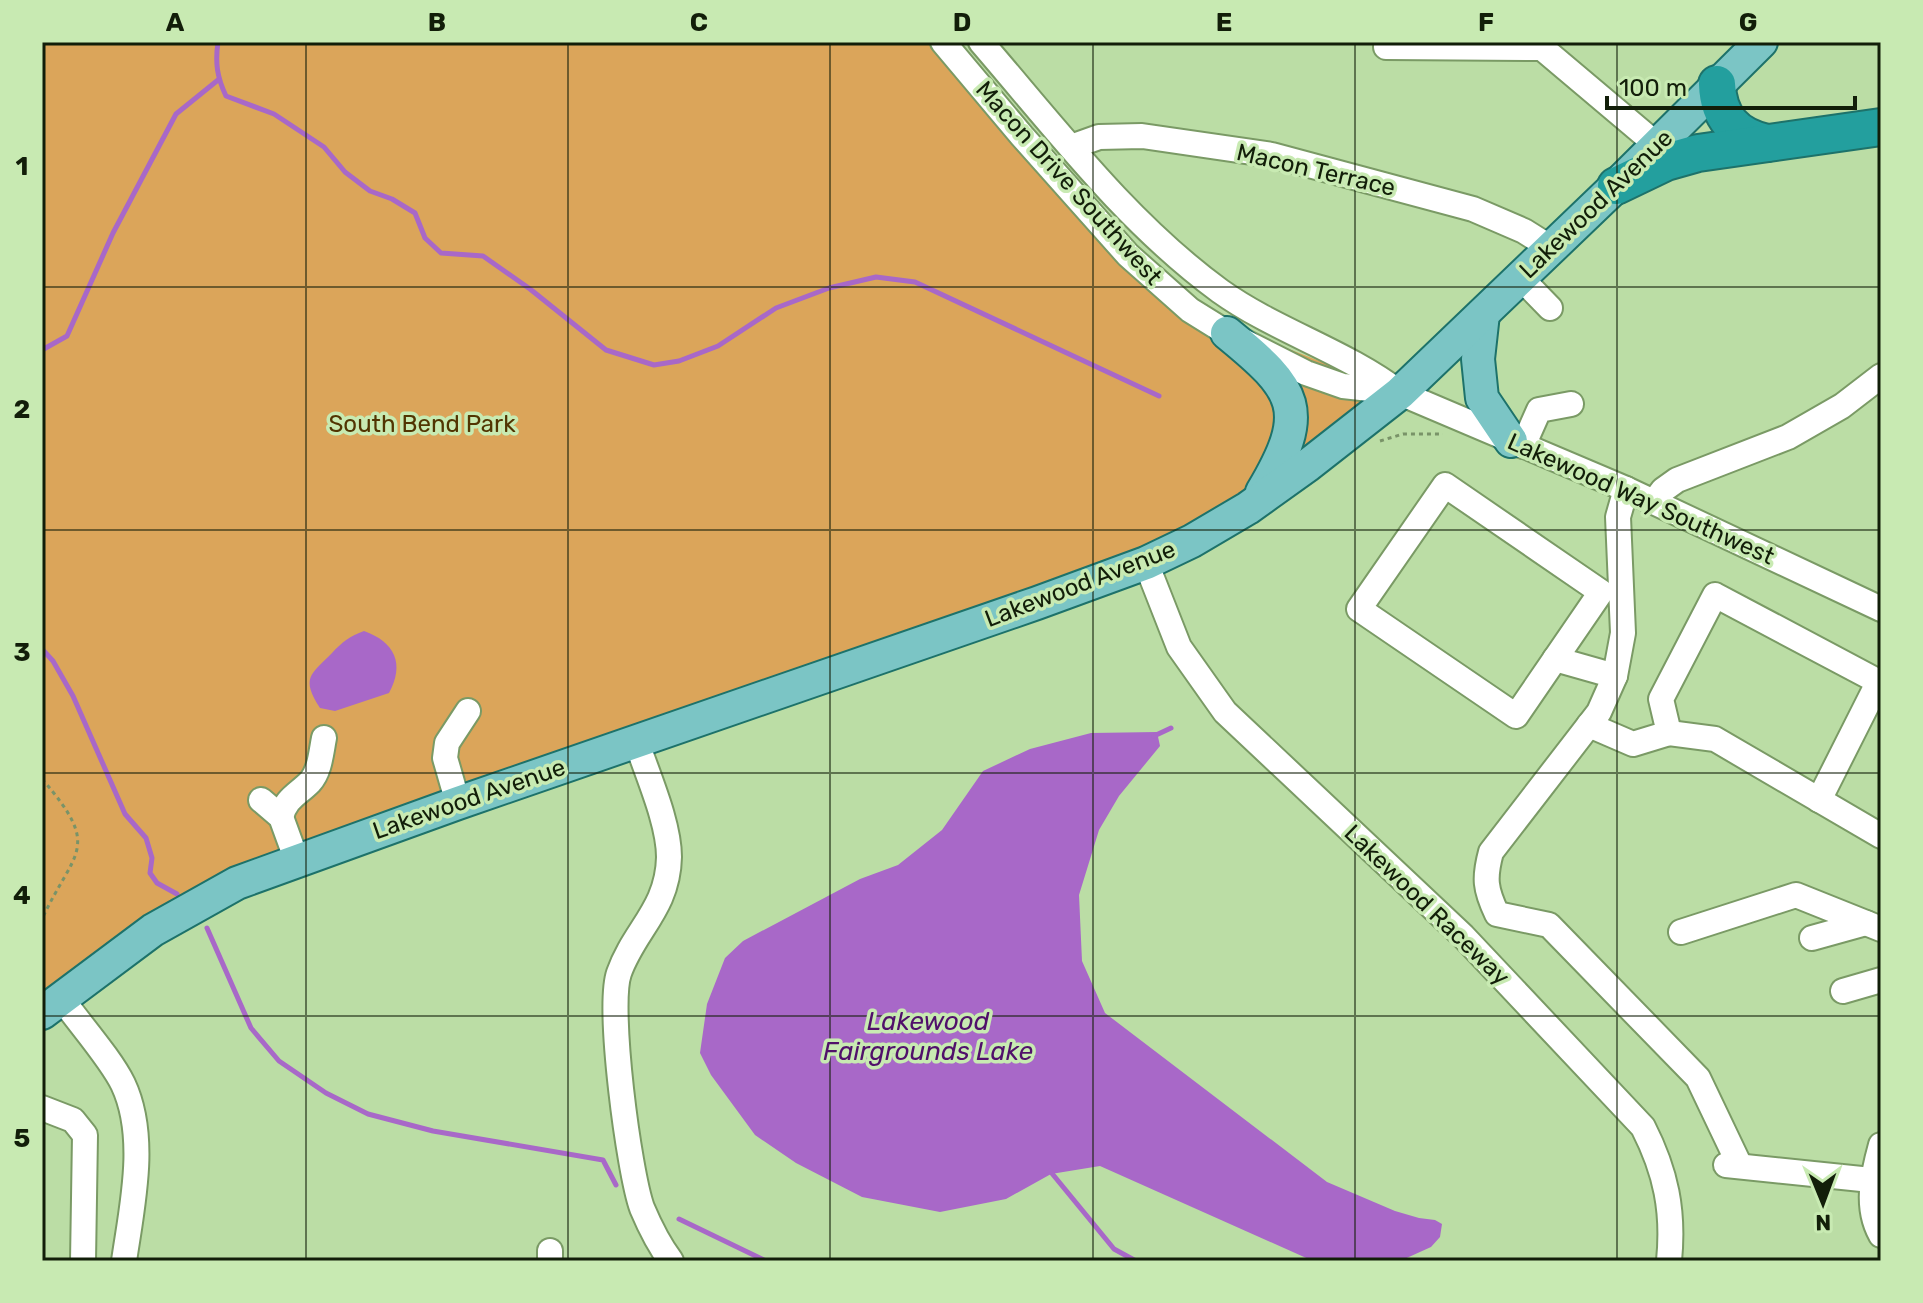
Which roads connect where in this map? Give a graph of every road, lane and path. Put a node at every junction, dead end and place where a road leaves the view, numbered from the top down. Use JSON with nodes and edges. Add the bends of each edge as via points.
{"nodes":[{"id":1,"x":943,"y":42,"type":"edge"},
{"id":2,"x":981,"y":42,"type":"edge"},
{"id":3,"x":1761,"y":42,"type":"edge"},
{"id":4,"x":1386,"y":47,"type":"dead end"},
{"id":5,"x":1717,"y":84,"type":"junction"},
{"id":6,"x":1881,"y":127,"type":"edge"},
{"id":7,"x":1767,"y":143,"type":"junction"},
{"id":8,"x":1657,"y":145,"type":"junction"},
{"id":9,"x":1071,"y":147,"type":"junction"},
{"id":10,"x":1616,"y":186,"type":"junction"},
{"id":11,"x":1551,"y":248,"type":"junction"},
{"id":12,"x":1520,"y":277,"type":"junction"},
{"id":13,"x":1550,"y":308,"type":"dead end"},
{"id":14,"x":1483,"y":314,"type":"junction"},
{"id":15,"x":1227,"y":333,"type":"junction"},
{"id":16,"x":1881,"y":376,"type":"edge"},
{"id":17,"x":1400,"y":393,"type":"junction"},
{"id":18,"x":1571,"y":404,"type":"dead end"},
{"id":19,"x":1517,"y":443,"type":"junction"},
{"id":20,"x":1626,"y":489,"type":"junction"},
{"id":21,"x":1257,"y":501,"type":"junction"},
{"id":22,"x":1654,"y":502,"type":"junction"},
{"id":23,"x":1146,"y":563,"type":"junction"},
{"id":24,"x":1881,"y":609,"type":"edge"},
{"id":25,"x":1555,"y":659,"type":"junction"},
{"id":26,"x":1615,"y":676,"type":"junction"},
{"id":27,"x":1880,"y":682,"type":"edge"},
{"id":28,"x":468,"y":711,"type":"dead end"},
{"id":29,"x":1589,"y":725,"type":"junction"},
{"id":30,"x":1669,"y":733,"type":"junction"},
{"id":31,"x":324,"y":738,"type":"dead end"},
{"id":32,"x":636,"y":740,"type":"junction"},
{"id":33,"x":42,"y":779,"type":"edge"},
{"id":34,"x":261,"y":800,"type":"dead end"},
{"id":35,"x":1819,"y":800,"type":"junction"},
{"id":36,"x":458,"y":803,"type":"junction"},
{"id":37,"x":281,"y":817,"type":"junction"},
{"id":38,"x":1881,"y":836,"type":"edge"},
{"id":39,"x":297,"y":861,"type":"junction"},
{"id":40,"x":42,"y":919,"type":"edge"},
{"id":41,"x":1873,"y":926,"type":"edge"},
{"id":42,"x":1681,"y":932,"type":"dead end"},
{"id":43,"x":1812,"y":938,"type":"dead end"},
{"id":44,"x":1881,"y":980,"type":"edge"},
{"id":45,"x":1843,"y":991,"type":"dead end"},
{"id":46,"x":52,"y":1006,"type":"edge"},
{"id":47,"x":42,"y":1108,"type":"edge"},
{"id":48,"x":1881,"y":1145,"type":"edge"},
{"id":49,"x":1877,"y":1181,"type":"edge"},
{"id":50,"x":1881,"y":1235,"type":"edge"},
{"id":51,"x":83,"y":1261,"type":"edge"},
{"id":52,"x":124,"y":1261,"type":"edge"},
{"id":53,"x":671,"y":1261,"type":"edge"},
{"id":54,"x":1669,"y":1261,"type":"edge"}],
"edges":[{"from":1,"to":15,"type":"street","name":"Macon Drive Southwest","via":[[1128,255],[1190,310]]},
{"from":2,"to":9,"type":"street","name":"Macon Drive Southwest"},
{"from":3,"to":5,"type":"main road","name":"Lakewood Avenue"},
{"from":4,"to":8,"type":"street","via":[[1542,48]]},
{"from":5,"to":7,"type":"highway","via":[[1728,122],[1745,137]]},
{"from":5,"to":8,"type":"main road","name":"Lakewood Avenue"},
{"from":6,"to":7,"type":"highway"},
{"from":7,"to":10,"type":"highway","via":[[1666,162]]},
{"from":8,"to":10,"type":"main road","name":"Lakewood Avenue"},
{"from":9,"to":11,"type":"street","name":"Macon Terrace","via":[[1099,137],[1142,136],[1272,155],[1473,209]]},
{"from":9,"to":17,"type":"street","name":"Macon Drive Southwest","via":[[1150,234],[1222,292],[1373,373]]},
{"from":10,"to":11,"type":"main road","name":"Lakewood Avenue"},
{"from":11,"to":12,"type":"main road","name":"Lakewood Avenue"},
{"from":12,"to":13,"type":"street"},
{"from":12,"to":14,"type":"main road","name":"Lakewood Avenue"},
{"from":14,"to":17,"type":"main road","name":"Lakewood Avenue"},
{"from":14,"to":19,"type":"main road","via":[[1478,359],[1482,398]]},
{"from":15,"to":17,"type":"street","name":"Macon Drive Southwest","via":[[1330,382]]},
{"from":15,"to":21,"type":"main road","via":[[1274,373],[1292,407],[1288,444]]},
{"from":16,"to":22,"type":"street","via":[[1788,437],[1677,480]]},
{"from":17,"to":19,"type":"street","name":"Lakewood Way Southwest"},
{"from":17,"to":21,"type":"main road","name":"Lakewood Avenue"},
{"from":18,"to":19,"type":"street","via":[[1539,410]]},
{"from":19,"to":20,"type":"street","name":"Lakewood Way Southwest"},
{"from":20,"to":22,"type":"street","name":"Lakewood Way Southwest"},
{"from":20,"to":26,"type":"street","via":[[1618,517],[1623,633]]},
{"from":21,"to":23,"type":"main road","name":"Lakewood Avenue"},
{"from":22,"to":24,"type":"street","name":"Lakewood Way Southwest"},
{"from":23,"to":32,"type":"main road","name":"Lakewood Avenue"},
{"from":23,"to":54,"type":"street","name":"Lakewood Raceway","via":[[1179,647],[1225,712],[1463,936],[1643,1127],[1669,1193]]},
{"from":25,"to":25,"type":"street","via":[[1601,592],[1445,485],[1359,609],[1516,716]]},
{"from":25,"to":26,"type":"street"},
{"from":26,"to":29,"type":"street"},
{"from":27,"to":30,"type":"street","via":[[1715,595],[1661,699]]},
{"from":27,"to":35,"type":"street"},
{"from":28,"to":36,"type":"street","via":[[447,743],[445,758]]},
{"from":29,"to":30,"type":"street","via":[[1633,744]]},
{"from":29,"to":49,"type":"street","via":[[1491,852],[1484,875],[1497,914],[1549,925],[1698,1078],[1732,1166]]},
{"from":30,"to":35,"type":"street","via":[[1715,739]]},
{"from":31,"to":37,"type":"street","via":[[310,782],[284,805]]},
{"from":32,"to":36,"type":"main road","name":"Lakewood Avenue"},
{"from":32,"to":53,"type":"street","via":[[669,856],[664,891],[618,975],[618,1060],[641,1205]]},
{"from":33,"to":40,"type":"path","via":[[76,825],[79,839],[71,869]]},
{"from":34,"to":37,"type":"street"},
{"from":35,"to":38,"type":"street"},
{"from":36,"to":39,"type":"main road","name":"Lakewood Avenue"},
{"from":37,"to":39,"type":"street"},
{"from":39,"to":46,"type":"main road","name":"Lakewood Avenue","via":[[237,883],[153,930]]},
{"from":41,"to":42,"type":"street","via":[[1796,895]]},
{"from":41,"to":43,"type":"street"},
{"from":44,"to":45,"type":"street"},
{"from":46,"to":52,"type":"street","via":[[123,1083],[133,1113],[136,1154]]},
{"from":47,"to":51,"type":"street","via":[[73,1120],[85,1135]]},
{"from":48,"to":49,"type":"street"},
{"from":49,"to":50,"type":"street","via":[[1872,1210]]}]}
